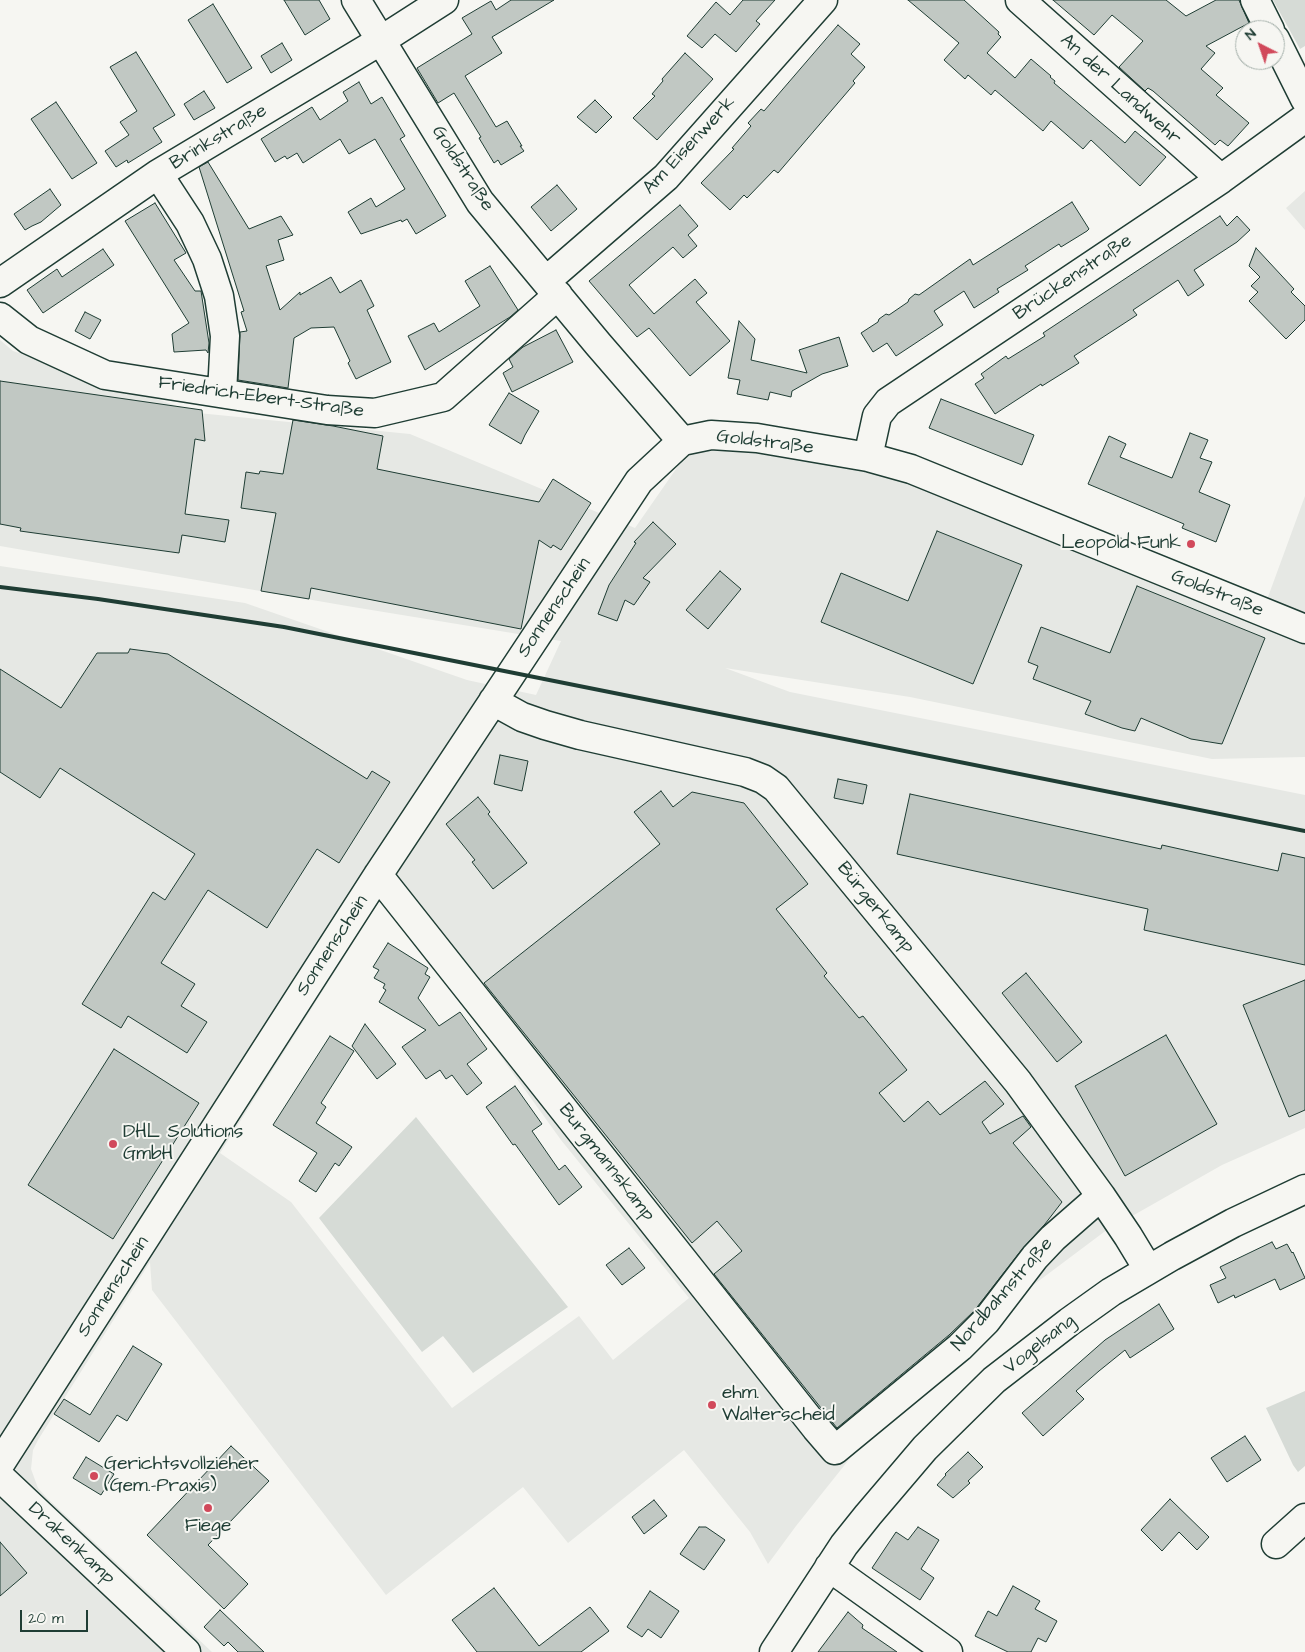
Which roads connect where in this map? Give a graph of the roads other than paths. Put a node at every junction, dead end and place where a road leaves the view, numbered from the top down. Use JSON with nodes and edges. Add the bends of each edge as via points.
{"nodes":[{"id":1,"x":356,"y":0,"type":"edge"},
{"id":2,"x":444,"y":0,"type":"edge"},
{"id":3,"x":823,"y":0,"type":"edge"},
{"id":4,"x":1020,"y":0,"type":"edge"},
{"id":5,"x":1254,"y":0,"type":"edge"},
{"id":6,"x":1265,"y":20,"type":"edge"},
{"id":7,"x":380,"y":40,"type":"junction"},
{"id":8,"x":1285,"y":59,"type":"edge"},
{"id":9,"x":1305,"y":99,"type":"edge"},
{"id":10,"x":1305,"y":118,"type":"edge"},
{"id":11,"x":158,"y":174,"type":"junction"},
{"id":12,"x":1221,"y":179,"type":"junction"},
{"id":13,"x":0,"y":283,"type":"edge"},
{"id":14,"x":552,"y":288,"type":"junction"},
{"id":15,"x":0,"y":317,"type":"edge"},
{"id":16,"x":222,"y":392,"type":"junction"},
{"id":17,"x":682,"y":442,"type":"junction"},
{"id":18,"x":868,"y":457,"type":"junction"},
{"id":19,"x":1305,"y":629,"type":"edge"},
{"id":20,"x":493,"y":701,"type":"junction"},
{"id":21,"x":378,"y":875,"type":"junction"},
{"id":22,"x":1305,"y":1189,"type":"edge"},
{"id":23,"x":1101,"y":1196,"type":"junction"},
{"id":24,"x":1148,"y":1270,"type":"junction"},
{"id":25,"x":835,"y":1450,"type":"joint"},
{"id":26,"x":0,"y":1464,"type":"edge"},
{"id":27,"x":0,"y":1477,"type":"edge"},
{"id":28,"x":1305,"y":1518,"type":"edge"},
{"id":29,"x":1276,"y":1544,"type":"dead end"},
{"id":30,"x":829,"y":1567,"type":"junction"},
{"id":31,"x":186,"y":1652,"type":"edge"},
{"id":32,"x":774,"y":1652,"type":"edge"},
{"id":33,"x":948,"y":1652,"type":"edge"}],
"edges":[{"from":1,"to":7,"type":"street","name":"Goldstraße"},
{"from":2,"to":7,"type":"street","name":"Brinkstraße"},
{"from":3,"to":14,"type":"street","name":"Am Eisenwerk","via":[[666,177]]},
{"from":4,"to":12,"type":"street","name":"An der Landwehr"},
{"from":5,"to":6,"type":"street"},
{"from":7,"to":11,"type":"street","name":"Brinkstraße"},
{"from":7,"to":14,"type":"street","name":"Goldstraße","via":[[480,202]]},
{"from":8,"to":9,"type":"street"},
{"from":10,"to":12,"type":"street","name":"Brückenstraße"},
{"from":11,"to":13,"type":"street","name":"Brinkstraße"},
{"from":11,"to":16,"type":"street","via":[[190,223],[207,259],[219,296],[225,336]]},
{"from":12,"to":18,"type":"street","name":"Brückenstraße","via":[[888,402],[877,416]]},
{"from":14,"to":16,"type":"street","name":"Friedrich-Ebert-Straße","via":[[443,397],[374,414],[327,410]]},
{"from":14,"to":17,"type":"street","name":"Goldstraße"},
{"from":15,"to":16,"type":"street","name":"Friedrich-Ebert-Straße","via":[[29,340],[105,375]]},
{"from":17,"to":18,"type":"street","name":"Goldstraße","via":[[710,435],[757,438]]},
{"from":17,"to":20,"type":"street","name":"Sonnenschein","via":[[639,481]]},
{"from":18,"to":19,"type":"street","name":"Goldstraße","via":[[910,469]]},
{"from":20,"to":21,"type":"street","name":"Sonnenschein"},
{"from":20,"to":23,"type":"street","name":"Bürgerkamp","via":[[545,725],[745,772],[776,788],[1018,1082]]},
{"from":21,"to":25,"type":"street","name":"Burgmannskamp"},
{"from":21,"to":26,"type":"street","name":"Sonnenschein"},
{"from":22,"to":24,"type":"street","name":"Vogelsang"},
{"from":23,"to":24,"type":"street","name":"Bürgerkamp"},
{"from":23,"to":25,"type":"street","name":"Nordbahnstraße","via":[[1035,1257],[986,1321],[960,1348]]},
{"from":24,"to":30,"type":"street","name":"Vogelsang","via":[[1069,1322],[994,1380],[901,1474]]},
{"from":27,"to":31,"type":"street","name":"Drakenkamp"},
{"from":28,"to":29,"type":"street"},
{"from":30,"to":32,"type":"street","name":"Vogelsang"},
{"from":30,"to":33,"type":"street"}]}
